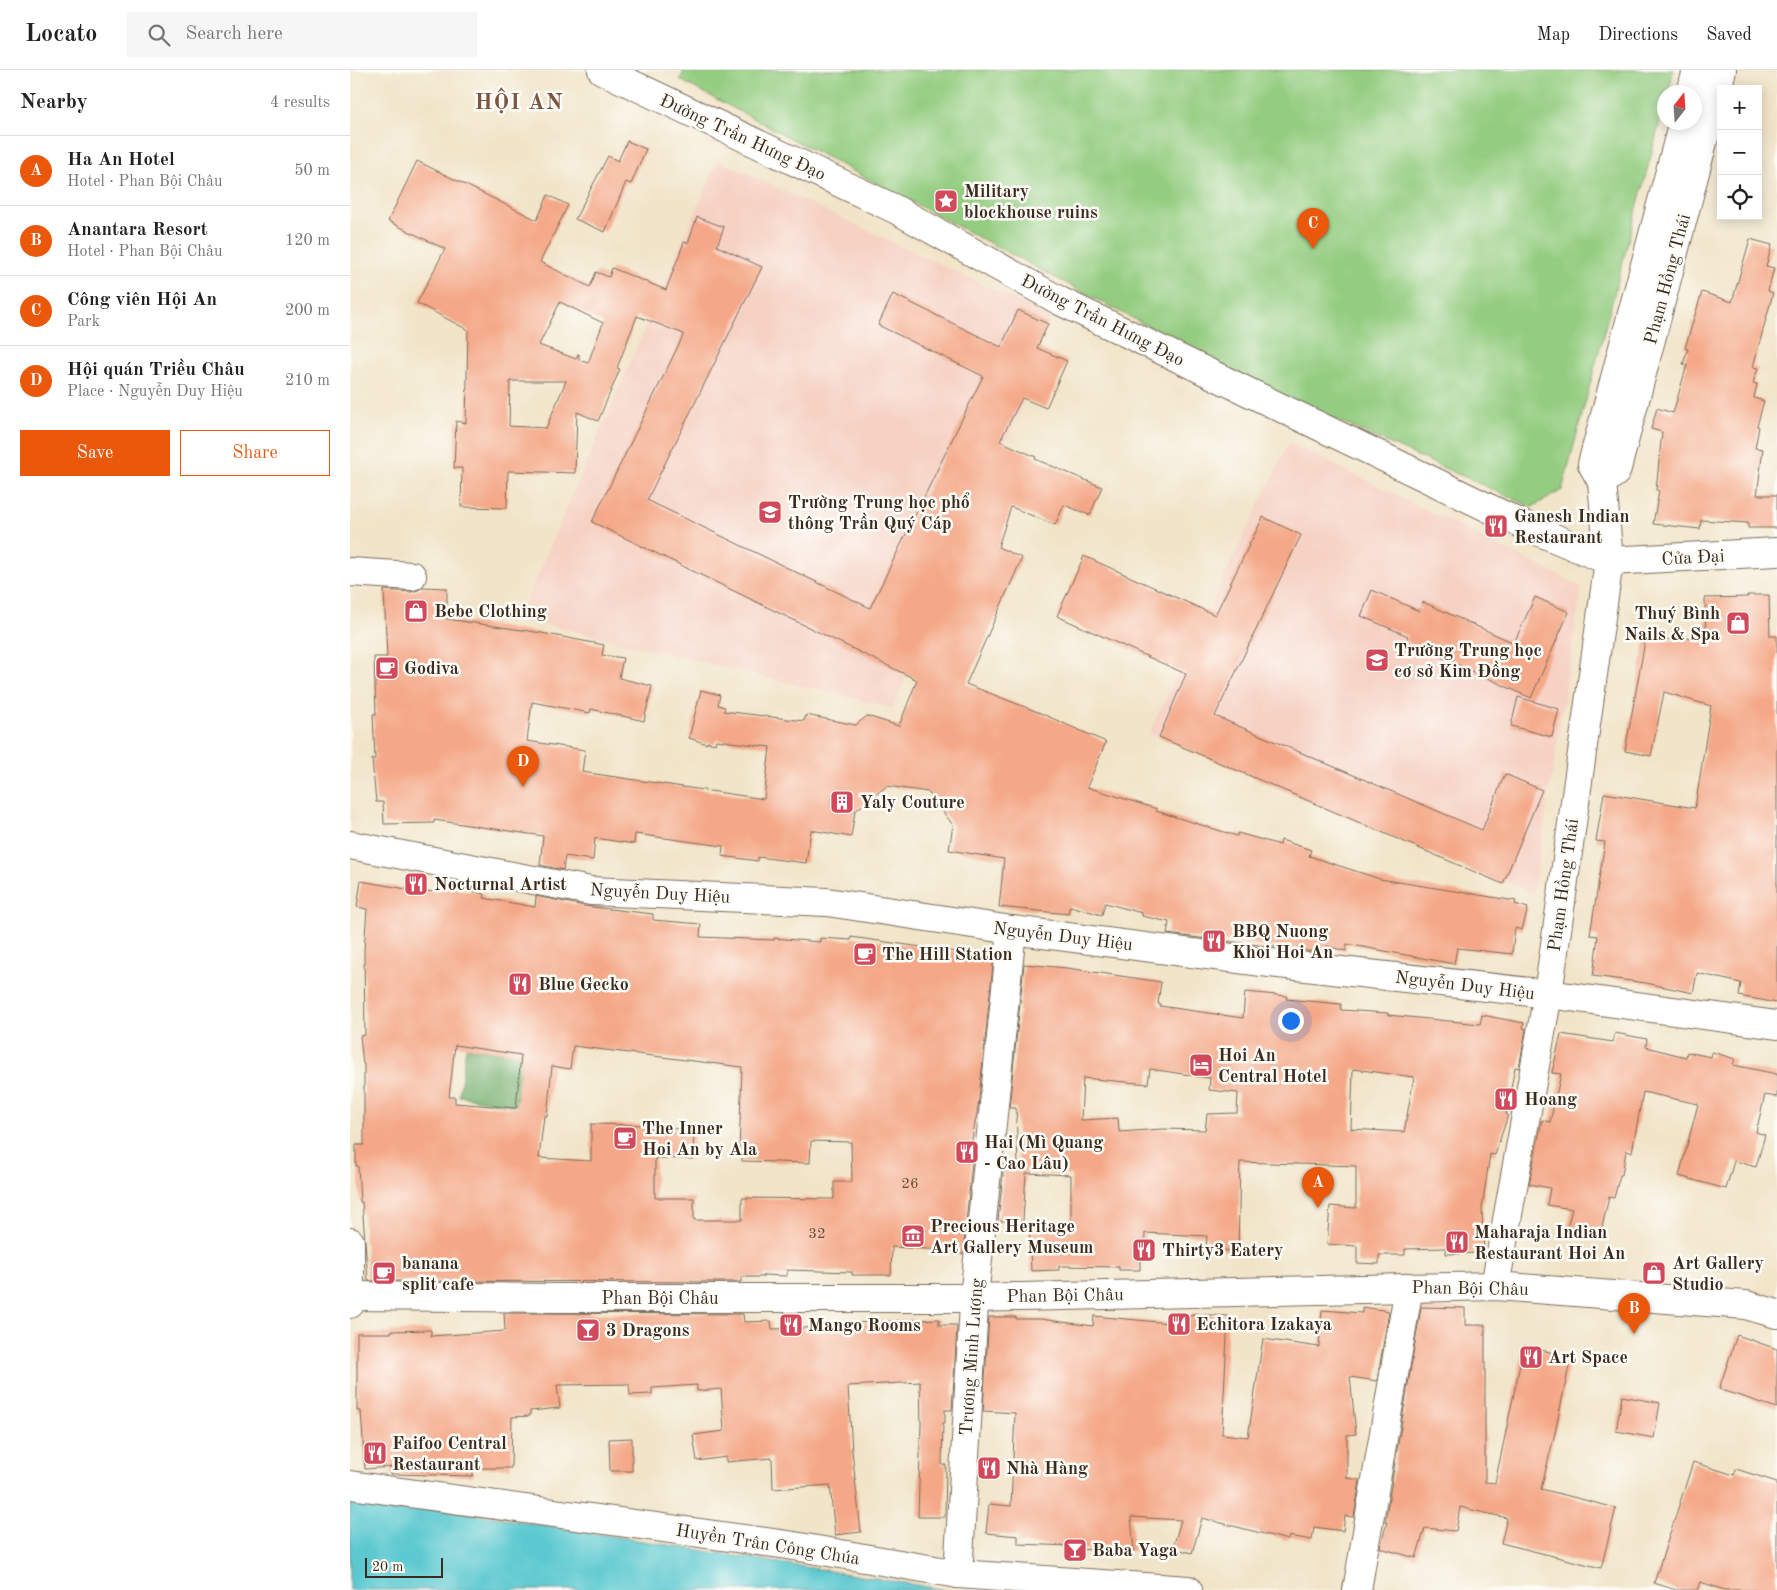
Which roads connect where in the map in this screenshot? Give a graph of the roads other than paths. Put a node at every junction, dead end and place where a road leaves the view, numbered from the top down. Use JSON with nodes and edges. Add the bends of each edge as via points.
{"nodes":[{"id":1,"x":602,"y":70,"type":"edge"},
{"id":2,"x":1698,"y":70,"type":"edge"},
{"id":3,"x":1722,"y":70,"type":"edge"},
{"id":4,"x":1693,"y":85,"type":"edge"},
{"id":5,"x":1683,"y":130,"type":"edge"},
{"id":6,"x":1685,"y":162,"type":"junction"},
{"id":7,"x":1777,"y":552,"type":"edge"},
{"id":8,"x":1609,"y":561,"type":"junction"},
{"id":9,"x":350,"y":572,"type":"edge"},
{"id":10,"x":412,"y":576,"type":"dead end"},
{"id":11,"x":350,"y":845,"type":"edge"},
{"id":12,"x":1012,"y":930,"type":"junction"},
{"id":13,"x":1548,"y":994,"type":"junction"},
{"id":14,"x":1777,"y":1025,"type":"edge"},
{"id":15,"x":350,"y":1242,"type":"edge"},
{"id":16,"x":1496,"y":1286,"type":"junction"},
{"id":17,"x":1409,"y":1287,"type":"junction"},
{"id":18,"x":350,"y":1298,"type":"edge"},
{"id":19,"x":975,"y":1298,"type":"junction"},
{"id":20,"x":1777,"y":1314,"type":"edge"},
{"id":21,"x":350,"y":1485,"type":"edge"},
{"id":22,"x":958,"y":1574,"type":"junction"},
{"id":23,"x":1188,"y":1590,"type":"edge"},
{"id":24,"x":1357,"y":1590,"type":"edge"}],
"edges":[{"from":1,"to":8,"type":"street","name":"Đường Trần Hưng Đạo","via":[[895,209],[1060,301],[1528,527]]},
{"from":2,"to":4,"type":"street"},
{"from":3,"to":6,"type":"street","name":"Phạm Hồng Thái"},
{"from":5,"to":6,"type":"street","name":"Phạm Hồng Thái"},
{"from":6,"to":8,"type":"street","name":"Phạm Hồng Thái","via":[[1616,472],[1602,482]]},
{"from":7,"to":8,"type":"street","name":"Cửa Đại"},
{"from":8,"to":13,"type":"street","name":"Phạm Hồng Thái"},
{"from":9,"to":10,"type":"street"},
{"from":11,"to":12,"type":"street","name":"Nguyễn Duy Hiệu","via":[[591,891],[827,902]]},
{"from":12,"to":13,"type":"street","name":"Nguyễn Duy Hiệu"},
{"from":12,"to":19,"type":"street","name":"Trương Minh Lượng"},
{"from":13,"to":14,"type":"street","name":"Nguyễn Duy Hiệu"},
{"from":13,"to":16,"type":"street","name":"Phạm Hồng Thái"},
{"from":15,"to":18,"type":"street"},
{"from":16,"to":17,"type":"street","name":"Phan Bội Châu"},
{"from":16,"to":20,"type":"street","name":"Phan Bội Châu","via":[[1746,1305]]},
{"from":17,"to":19,"type":"street","name":"Phan Bội Châu"},
{"from":17,"to":24,"type":"street"},
{"from":18,"to":19,"type":"street","name":"Phan Bội Châu"},
{"from":19,"to":22,"type":"street","name":"Trương Minh Lượng"},
{"from":21,"to":22,"type":"street","name":"Huyền Trân Công Chúa","via":[[788,1545]]},
{"from":22,"to":23,"type":"street","name":"Huyền Trân Công Chúa"}]}
